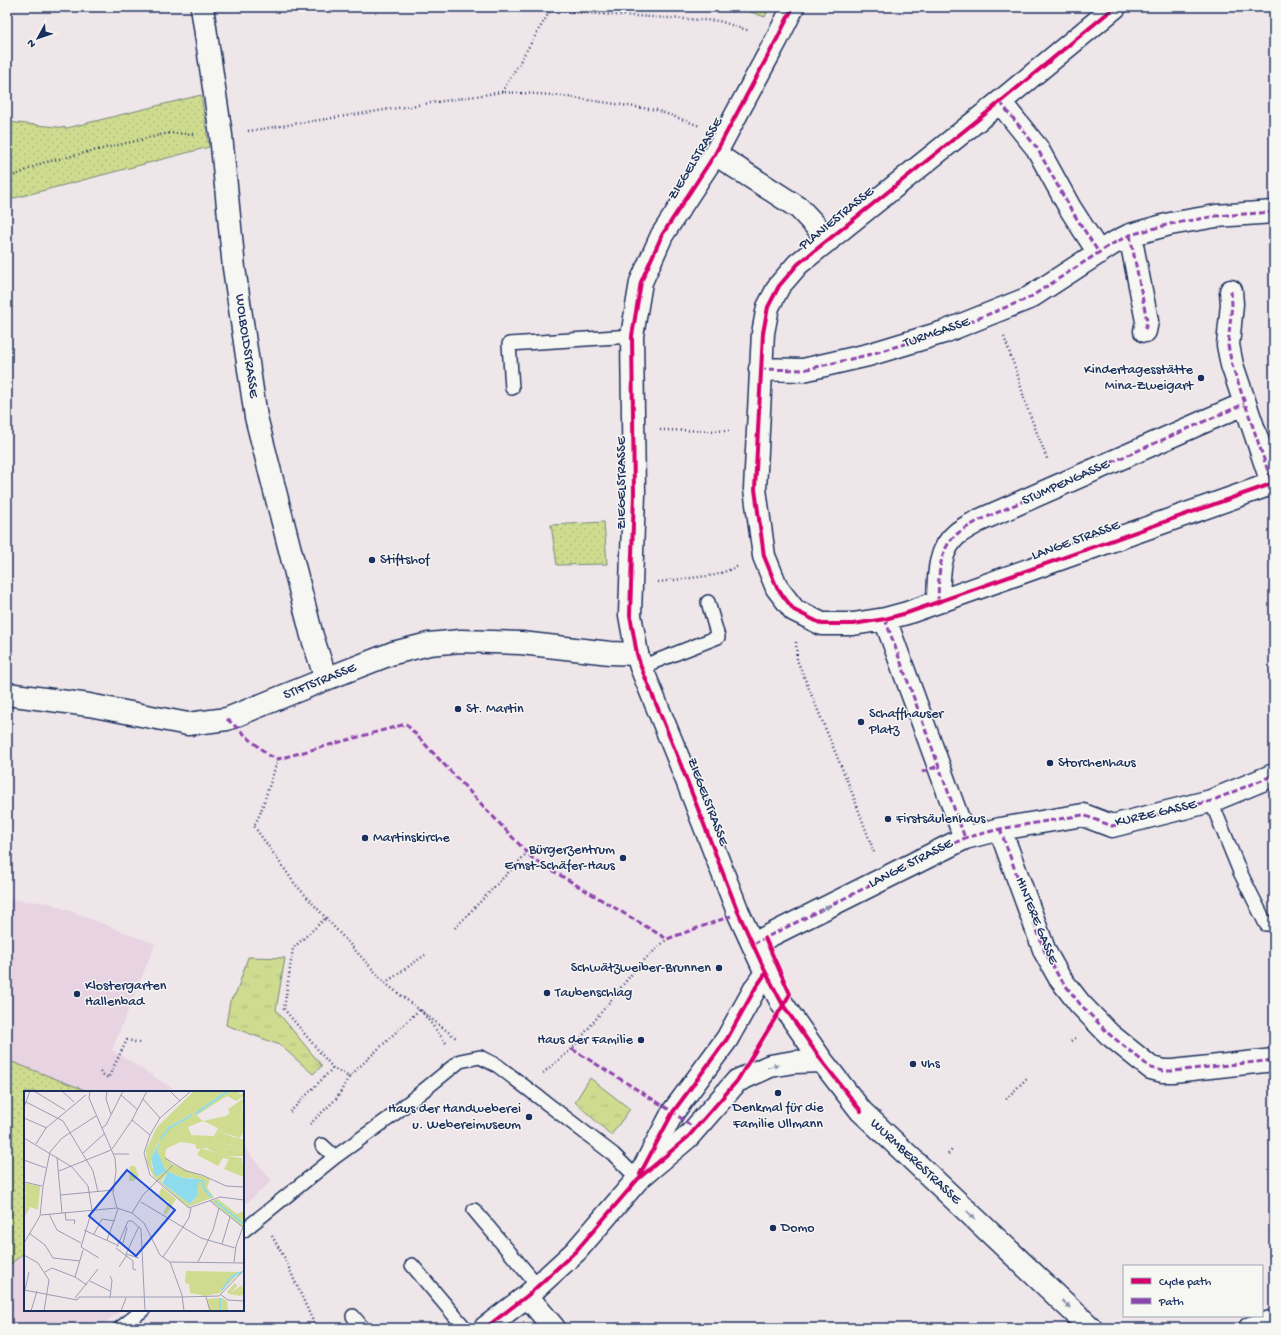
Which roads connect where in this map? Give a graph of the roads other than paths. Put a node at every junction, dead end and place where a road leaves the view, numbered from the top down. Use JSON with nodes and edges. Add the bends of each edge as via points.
{"nodes":[{"id":1,"x":202,"y":7,"type":"edge"},
{"id":2,"x":793,"y":7,"type":"edge"},
{"id":3,"x":1115,"y":7,"type":"edge"},
{"id":4,"x":1000,"y":102,"type":"junction"},
{"id":5,"x":715,"y":154,"type":"junction"},
{"id":6,"x":1274,"y":212,"type":"edge"},
{"id":7,"x":1130,"y":235,"type":"junction"},
{"id":8,"x":829,"y":240,"type":"junction"},
{"id":9,"x":1098,"y":253,"type":"junction"},
{"id":10,"x":1231,"y":291,"type":"dead end"},
{"id":11,"x":1145,"y":331,"type":"dead end"},
{"id":12,"x":632,"y":336,"type":"junction"},
{"id":13,"x":760,"y":369,"type":"junction"},
{"id":14,"x":512,"y":388,"type":"dead end"},
{"id":15,"x":1244,"y":404,"type":"junction"},
{"id":16,"x":1273,"y":483,"type":"edge"},
{"id":17,"x":708,"y":602,"type":"dead end"},
{"id":18,"x":938,"y":602,"type":"junction"},
{"id":19,"x":885,"y":619,"type":"junction"},
{"id":20,"x":639,"y":660,"type":"junction"},
{"id":21,"x":326,"y":679,"type":"junction"},
{"id":22,"x":7,"y":694,"type":"edge"},
{"id":23,"x":1274,"y":775,"type":"edge"},
{"id":24,"x":1210,"y":801,"type":"junction"},
{"id":25,"x":1000,"y":829,"type":"junction"},
{"id":26,"x":965,"y":838,"type":"junction"},
{"id":27,"x":1274,"y":922,"type":"edge"},
{"id":28,"x":753,"y":944,"type":"junction"},
{"id":29,"x":766,"y":973,"type":"junction"},
{"id":30,"x":1274,"y":1060,"type":"edge"},
{"id":31,"x":822,"y":1061,"type":"junction"},
{"id":32,"x":322,"y":1144,"type":"dead end"},
{"id":33,"x":335,"y":1157,"type":"junction"},
{"id":34,"x":638,"y":1179,"type":"junction"},
{"id":35,"x":474,"y":1210,"type":"dead end"},
{"id":36,"x":244,"y":1230,"type":"edge"},
{"id":37,"x":412,"y":1265,"type":"dead end"},
{"id":38,"x":532,"y":1291,"type":"junction"},
{"id":39,"x":142,"y":1311,"type":"edge"},
{"id":40,"x":353,"y":1316,"type":"dead end"},
{"id":41,"x":1274,"y":1321,"type":"edge"},
{"id":42,"x":120,"y":1328,"type":"edge"},
{"id":43,"x":363,"y":1328,"type":"edge"},
{"id":44,"x":464,"y":1328,"type":"edge"},
{"id":45,"x":485,"y":1328,"type":"edge"},
{"id":46,"x":554,"y":1328,"type":"edge"},
{"id":47,"x":1091,"y":1328,"type":"edge"},
{"id":48,"x":1250,"y":1328,"type":"edge"}],
"edges":[{"from":1,"to":21,"type":"street","name":"WOLBOLDSTRASSE","via":[[221,135],[234,268],[256,417],[310,629]]},
{"from":2,"to":5,"type":"street","name":"ZIEGELSTRASSE"},
{"from":3,"to":4,"type":"street","name":"PLANIESTRASSE"},
{"from":4,"to":8,"type":"street","name":"PLANIESTRASSE"},
{"from":4,"to":9,"type":"street","via":[[1037,148]]},
{"from":5,"to":8,"type":"street","name":"PLANIESTRASSE","via":[[799,208]]},
{"from":5,"to":12,"type":"street","name":"ZIEGELSTRASSE","via":[[662,235],[641,282]]},
{"from":6,"to":7,"type":"street","name":"TURMGASSE","via":[[1216,216],[1170,224]]},
{"from":7,"to":9,"type":"street","name":"TURMGASSE"},
{"from":7,"to":11,"type":"street","via":[[1147,321]]},
{"from":8,"to":13,"type":"street","name":"PLANIESTRASSE","via":[[798,264],[779,286],[768,307]]},
{"from":9,"to":13,"type":"street","name":"TURMGASSE","via":[[1030,298],[938,334],[834,364],[803,370]]},
{"from":10,"to":15,"type":"street","via":[[1228,345]]},
{"from":12,"to":14,"type":"lane","via":[[509,344]]},
{"from":12,"to":20,"type":"street","name":"ZIEGELSTRASSE","via":[[634,494],[630,615]]},
{"from":13,"to":19,"type":"street","name":"PLANIESTRASSE","via":[[755,488],[764,556],[777,588],[794,610],[822,624],[853,624]]},
{"from":15,"to":16,"type":"street"},
{"from":15,"to":18,"type":"street","name":"STUMPENGASSE","via":[[978,521],[956,535],[944,551],[939,574]]},
{"from":16,"to":18,"type":"street","name":"LANGE STRASSE"},
{"from":17,"to":20,"type":"lane","via":[[718,637]]},
{"from":18,"to":19,"type":"street","name":"LANGE STRASSE"},
{"from":19,"to":26,"type":"street","name":"LANGE STRASSE"},
{"from":20,"to":21,"type":"street","name":"STIFTSTRASSE","via":[[610,653],[521,643],[461,641],[429,644],[393,653]]},
{"from":20,"to":28,"type":"street","name":"ZIEGELSTRASSE"},
{"from":21,"to":22,"type":"street","name":"STIFTSTRASSE","via":[[227,719],[188,724],[89,705]]},
{"from":23,"to":24,"type":"street","name":"KURZE GASSE"},
{"from":24,"to":25,"type":"street","name":"KURZE GASSE","via":[[1112,826],[1083,815]]},
{"from":24,"to":27,"type":"lane","via":[[1240,872],[1266,924]]},
{"from":25,"to":26,"type":"street","name":"KURZE GASSE"},
{"from":25,"to":30,"type":"street","name":"HINTERE GASSE","via":[[1045,952],[1059,977],[1080,1004],[1109,1034],[1151,1068],[1163,1071]]},
{"from":28,"to":26,"type":"street","name":"LANGE STRASSE","one_way":true},
{"from":28,"to":29,"type":"street","name":"ZIEGELSTRASSE"},
{"from":29,"to":31,"type":"street","name":"WURMBERGSTRASSE","via":[[783,1005]]},
{"from":29,"to":34,"type":"street","via":[[727,1039],[673,1112]]},
{"from":34,"to":31,"type":"street","one_way":true,"via":[[688,1137],[737,1081],[770,1066]]},
{"from":31,"to":47,"type":"street","name":"WURMBERGSTRASSE","one_way":true,"via":[[861,1111]]},
{"from":32,"to":33,"type":"lane"},
{"from":33,"to":34,"type":"lane","via":[[388,1119],[460,1061],[480,1057],[498,1066],[613,1154]]},
{"from":33,"to":36,"type":"lane"},
{"from":34,"to":38,"type":"street","via":[[576,1251]]},
{"from":35,"to":38,"type":"lane"},
{"from":37,"to":44,"type":"lane"},
{"from":38,"to":45,"type":"street"},
{"from":38,"to":46,"type":"street"},
{"from":39,"to":42,"type":"lane"},
{"from":40,"to":43,"type":"lane"},
{"from":41,"to":48,"type":"street"}]}
